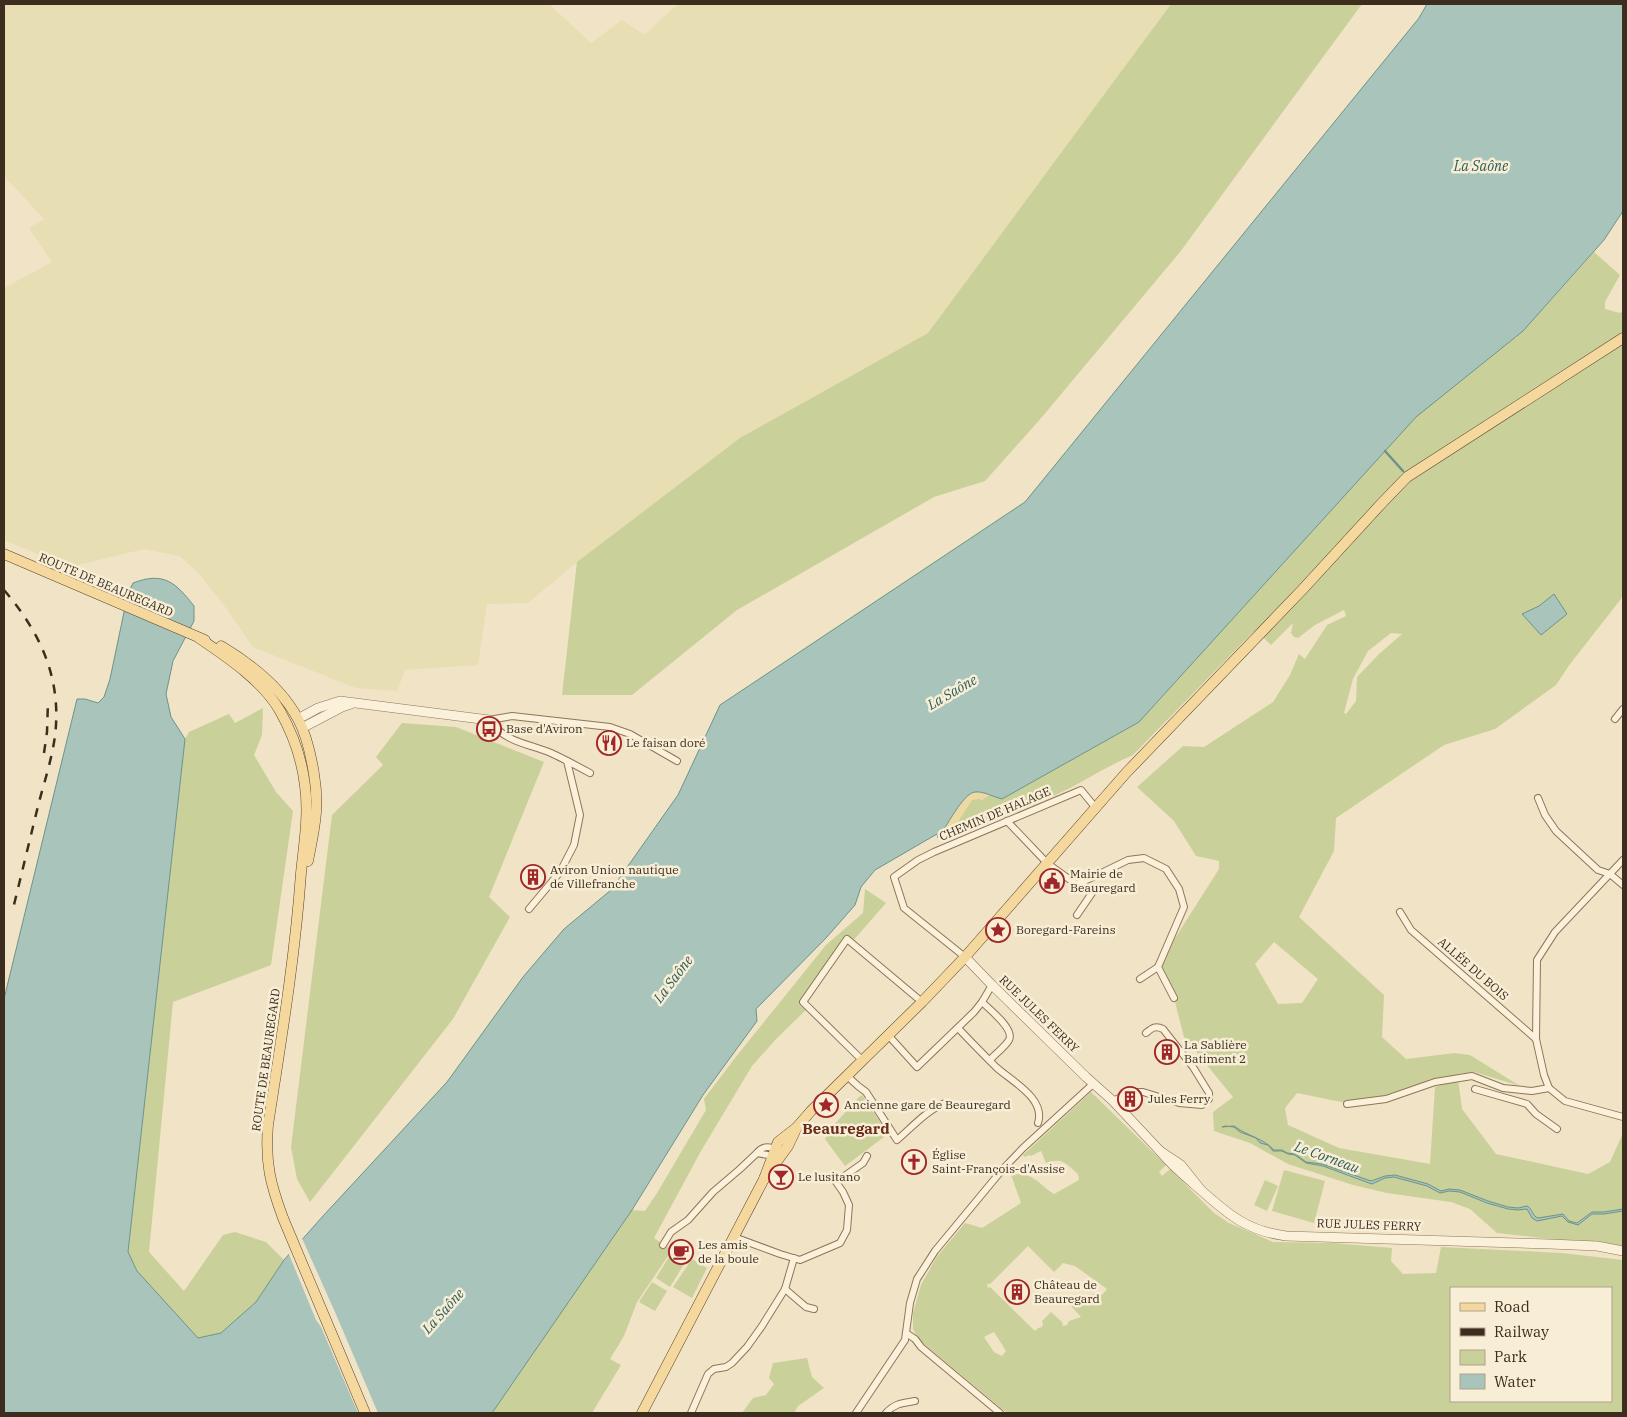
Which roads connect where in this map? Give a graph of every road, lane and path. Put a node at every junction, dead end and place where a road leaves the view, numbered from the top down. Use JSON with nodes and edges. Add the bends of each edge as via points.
{"nodes":[{"id":1,"x":1623,"y":338,"type":"edge"},
{"id":2,"x":4,"y":554,"type":"edge"},
{"id":3,"x":199,"y":638,"type":"junction"},
{"id":4,"x":1623,"y":709,"type":"edge"},
{"id":5,"x":1615,"y":719,"type":"dead end"},
{"id":6,"x":489,"y":720,"type":"junction"},
{"id":7,"x":300,"y":724,"type":"junction"},
{"id":8,"x":289,"y":727,"type":"junction"},
{"id":9,"x":677,"y":761,"type":"dead end"},
{"id":10,"x":567,"y":762,"type":"junction"},
{"id":11,"x":590,"y":773,"type":"dead end"},
{"id":12,"x":1538,"y":798,"type":"dead end"},
{"id":13,"x":1096,"y":807,"type":"junction"},
{"id":14,"x":1007,"y":822,"type":"junction"},
{"id":15,"x":1623,"y":860,"type":"edge"},
{"id":16,"x":1048,"y":864,"type":"junction"},
{"id":17,"x":1610,"y":874,"type":"junction"},
{"id":18,"x":1081,"y":882,"type":"junction"},
{"id":19,"x":1623,"y":885,"type":"edge"},
{"id":20,"x":299,"y":904,"type":"junction"},
{"id":21,"x":529,"y":909,"type":"dead end"},
{"id":22,"x":1400,"y":912,"type":"dead end"},
{"id":23,"x":1077,"y":915,"type":"dead end"},
{"id":24,"x":965,"y":957,"type":"junction"},
{"id":25,"x":1158,"y":968,"type":"junction"},
{"id":26,"x":1140,"y":979,"type":"dead end"},
{"id":27,"x":992,"y":985,"type":"junction"},
{"id":28,"x":1174,"y":998,"type":"dead end"},
{"id":29,"x":922,"y":1002,"type":"junction"},
{"id":30,"x":982,"y":1002,"type":"junction"},
{"id":31,"x":958,"y":1028,"type":"junction"},
{"id":32,"x":1146,"y":1033,"type":"dead end"},
{"id":33,"x":888,"y":1034,"type":"junction"},
{"id":34,"x":1536,"y":1038,"type":"junction"},
{"id":35,"x":862,"y":1060,"type":"junction"},
{"id":36,"x":990,"y":1060,"type":"junction"},
{"id":37,"x":846,"y":1075,"type":"junction"},
{"id":38,"x":1093,"y":1084,"type":"junction"},
{"id":39,"x":1549,"y":1088,"type":"junction"},
{"id":40,"x":1475,"y":1089,"type":"dead end"},
{"id":41,"x":1532,"y":1091,"type":"junction"},
{"id":42,"x":1112,"y":1101,"type":"junction"},
{"id":43,"x":946,"y":1103,"type":"dead end"},
{"id":44,"x":1347,"y":1104,"type":"dead end"},
{"id":45,"x":1527,"y":1104,"type":"junction"},
{"id":46,"x":1623,"y":1118,"type":"edge"},
{"id":47,"x":1038,"y":1123,"type":"dead end"},
{"id":48,"x":1557,"y":1129,"type":"dead end"},
{"id":49,"x":777,"y":1153,"type":"junction"},
{"id":50,"x":866,"y":1156,"type":"dead end"},
{"id":51,"x":734,"y":1237,"type":"junction"},
{"id":52,"x":664,"y":1245,"type":"dead end"},
{"id":53,"x":1623,"y":1250,"type":"edge"},
{"id":54,"x":794,"y":1258,"type":"junction"},
{"id":55,"x":785,"y":1289,"type":"junction"},
{"id":56,"x":814,"y":1309,"type":"dead end"},
{"id":57,"x":905,"y":1336,"type":"junction"},
{"id":58,"x":915,"y":1401,"type":"dead end"},
{"id":59,"x":364,"y":1411,"type":"edge"},
{"id":60,"x":642,"y":1413,"type":"edge"},
{"id":61,"x":691,"y":1413,"type":"edge"},
{"id":62,"x":856,"y":1413,"type":"edge"},
{"id":63,"x":886,"y":1413,"type":"edge"},
{"id":64,"x":1000,"y":1413,"type":"edge"}],
"edges":[{"from":1,"to":13,"type":"main road","via":[[1408,477]]},
{"from":2,"to":3,"type":"main road","name":"ROUTE DE BEAUREGARD"},
{"from":3,"to":7,"type":"main road","name":"ROUTE DE BEAUREGARD","via":[[216,643],[254,668],[285,700]]},
{"from":3,"to":8,"type":"main road","name":"ROUTE DE BEAUREGARD","via":[[225,655],[262,687],[276,703]]},
{"from":4,"to":5,"type":"street"},
{"from":6,"to":7,"type":"street","via":[[358,703]]},
{"from":6,"to":9,"type":"street","via":[[512,716],[610,727],[630,734]]},
{"from":6,"to":10,"type":"street","via":[[496,730],[509,738]]},
{"from":7,"to":8,"type":"main road"},
{"from":7,"to":20,"type":"main road","name":"ROUTE DE BEAUREGARD","via":[[311,755],[316,812]]},
{"from":8,"to":20,"type":"main road","name":"ROUTE DE BEAUREGARD","via":[[300,760],[306,798]]},
{"from":10,"to":11,"type":"street"},
{"from":10,"to":21,"type":"street","via":[[580,815],[574,845],[560,872]]},
{"from":12,"to":17,"type":"street","via":[[1556,831],[1598,870]]},
{"from":13,"to":14,"type":"street","name":"CHEMIN DE HALAGE","via":[[1081,790]]},
{"from":13,"to":16,"type":"main road"},
{"from":14,"to":16,"type":"street"},
{"from":14,"to":24,"type":"street","name":"CHEMIN DE HALAGE","via":[[918,860],[894,877],[904,908]]},
{"from":15,"to":17,"type":"street"},
{"from":16,"to":18,"type":"street","via":[[1076,884]]},
{"from":16,"to":24,"type":"main road"},
{"from":17,"to":19,"type":"street"},
{"from":17,"to":34,"type":"street","via":[[1554,932],[1537,960]]},
{"from":18,"to":23,"type":"street","via":[[1092,893]]},
{"from":18,"to":25,"type":"street","via":[[1128,860],[1144,858],[1166,869],[1179,889],[1184,907]]},
{"from":20,"to":59,"type":"main road","name":"ROUTE DE BEAUREGARD","via":[[268,1125],[267,1165],[283,1218]]},
{"from":22,"to":34,"type":"street","name":"ALLÉE DU BOIS","via":[[1411,930]]},
{"from":24,"to":27,"type":"street","name":"RUE JULES FERRY"},
{"from":24,"to":29,"type":"main road"},
{"from":25,"to":26,"type":"street"},
{"from":25,"to":28,"type":"street"},
{"from":27,"to":30,"type":"street"},
{"from":27,"to":38,"type":"street","name":"RUE JULES FERRY"},
{"from":29,"to":33,"type":"main road"},
{"from":29,"to":35,"type":"street","via":[[847,940],[802,1002]]},
{"from":30,"to":31,"type":"street"},
{"from":30,"to":36,"type":"street","via":[[1010,1034],[1010,1039]]},
{"from":31,"to":33,"type":"street","via":[[917,1066]]},
{"from":31,"to":36,"type":"street"},
{"from":32,"to":42,"type":"street","via":[[1153,1027],[1163,1029],[1193,1067],[1209,1098],[1202,1105],[1131,1092]]},
{"from":33,"to":35,"type":"main road"},
{"from":34,"to":39,"type":"street"},
{"from":35,"to":37,"type":"main road"},
{"from":36,"to":47,"type":"street","via":[[1030,1096],[1038,1111]]},
{"from":37,"to":43,"type":"street","via":[[868,1095],[897,1140]]},
{"from":37,"to":49,"type":"main road","via":[[798,1127],[778,1142]]},
{"from":38,"to":42,"type":"street","name":"RUE JULES FERRY"},
{"from":38,"to":57,"type":"street","via":[[1002,1170],[935,1251],[917,1279]]},
{"from":39,"to":41,"type":"street"},
{"from":39,"to":46,"type":"street","via":[[1565,1101]]},
{"from":40,"to":45,"type":"street"},
{"from":41,"to":44,"type":"street","via":[[1503,1088],[1472,1076],[1435,1082],[1386,1099]]},
{"from":41,"to":45,"type":"street"},
{"from":42,"to":53,"type":"street","name":"RUE JULES FERRY","via":[[1160,1151],[1181,1165],[1214,1203],[1249,1226],[1268,1233],[1597,1246]]},
{"from":45,"to":48,"type":"street"},
{"from":49,"to":51,"type":"main road"},
{"from":49,"to":52,"type":"street","via":[[770,1146],[763,1147],[688,1220],[671,1232]]},
{"from":50,"to":54,"type":"street","via":[[863,1163],[836,1182],[849,1205],[847,1230],[840,1243],[800,1260]]},
{"from":51,"to":54,"type":"street"},
{"from":51,"to":60,"type":"main road"},
{"from":54,"to":55,"type":"street"},
{"from":55,"to":56,"type":"street","via":[[806,1307]]},
{"from":55,"to":61,"type":"street","via":[[746,1348],[732,1363],[708,1374]]},
{"from":57,"to":62,"type":"street","via":[[900,1350]]},
{"from":57,"to":64,"type":"street","via":[[915,1339]]},
{"from":58,"to":63,"type":"street","via":[[897,1403]]}]}
